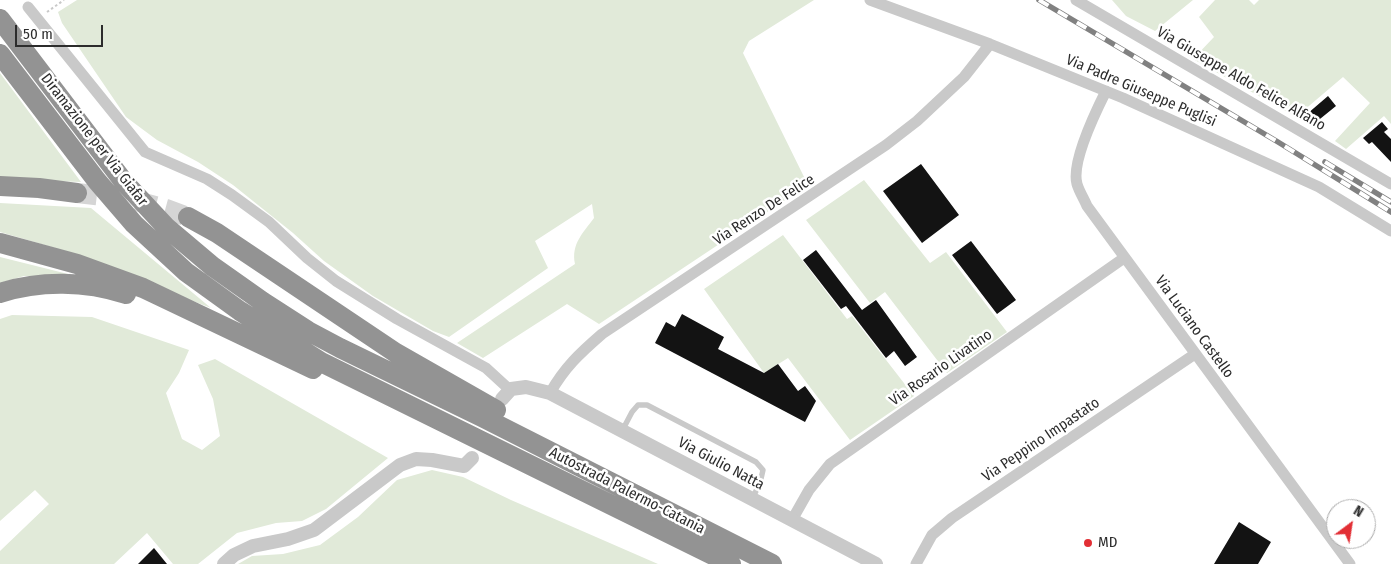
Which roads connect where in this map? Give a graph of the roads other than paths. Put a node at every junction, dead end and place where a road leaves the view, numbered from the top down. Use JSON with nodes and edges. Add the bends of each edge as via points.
{"nodes":[{"id":1,"x":870,"y":0,"type":"edge"},
{"id":2,"x":1076,"y":0,"type":"edge"},
{"id":3,"x":28,"y":7,"type":"dead end"},
{"id":4,"x":0,"y":19,"type":"edge"},
{"id":5,"x":990,"y":44,"type":"junction"},
{"id":6,"x":0,"y":54,"type":"edge"},
{"id":7,"x":1106,"y":91,"type":"junction"},
{"id":8,"x":1391,"y":184,"type":"edge"},
{"id":9,"x":0,"y":186,"type":"edge"},
{"id":10,"x":77,"y":192,"type":"tunnel mouth"},
{"id":11,"x":188,"y":217,"type":"tunnel mouth"},
{"id":12,"x":1391,"y":232,"type":"edge"},
{"id":13,"x":0,"y":243,"type":"edge"},
{"id":14,"x":1124,"y":258,"type":"junction"},
{"id":15,"x":0,"y":293,"type":"edge"},
{"id":16,"x":226,"y":328,"type":"junction"},
{"id":17,"x":1195,"y":354,"type":"junction"},
{"id":18,"x":550,"y":393,"type":"junction"},
{"id":19,"x":506,"y":394,"type":"joint"},
{"id":20,"x":482,"y":417,"type":"joint"},
{"id":21,"x":622,"y":431,"type":"junction"},
{"id":22,"x":472,"y":435,"type":"joint"},
{"id":23,"x":472,"y":458,"type":"dead end"},
{"id":24,"x":752,"y":499,"type":"junction"},
{"id":25,"x":650,"y":502,"type":"junction"},
{"id":26,"x":792,"y":520,"type":"junction"},
{"id":27,"x":224,"y":564,"type":"edge"},
{"id":28,"x":730,"y":564,"type":"edge"},
{"id":29,"x":772,"y":564,"type":"edge"},
{"id":30,"x":876,"y":564,"type":"edge"},
{"id":31,"x":916,"y":564,"type":"edge"},
{"id":32,"x":1350,"y":564,"type":"edge"}],
"edges":[{"from":1,"to":5,"type":"street","name":"Via Padre Giuseppe Puglisi"},
{"from":2,"to":8,"type":"street","name":"Via Giuseppe Aldo Felice Alfano"},
{"from":3,"to":19,"type":"street","via":[[146,152],[207,179],[269,222],[336,281],[397,320],[486,368]]},
{"from":4,"to":20,"type":"highway","name":"Diramazione per Via Giafar","via":[[124,182],[167,228],[212,266],[308,331]]},
{"from":5,"to":7,"type":"street","name":"Via Padre Giuseppe Puglisi"},
{"from":5,"to":18,"type":"street","name":"Via Renzo De Felice","via":[[964,77],[917,121],[845,174],[602,334],[570,364]]},
{"from":6,"to":22,"type":"highway","name":"Diramazione per Via Giafar","via":[[103,188],[134,224],[186,272],[240,311],[322,362]]},
{"from":7,"to":12,"type":"street","name":"Via Padre Giuseppe Puglisi","via":[[1319,187]]},
{"from":7,"to":14,"type":"street","name":"Via Luciano Castello","via":[[1078,161],[1076,183],[1087,206]]},
{"from":9,"to":10,"type":"highway"},
{"from":11,"to":25,"type":"highway","via":[[217,232],[396,353],[576,453]]},
{"from":13,"to":16,"type":"highway","via":[[77,264],[143,288]]},
{"from":14,"to":17,"type":"street","name":"Via Luciano Castello"},
{"from":14,"to":26,"type":"street","name":"Via Rosario Livatino","via":[[830,464],[809,490]]},
{"from":15,"to":16,"type":"highway","via":[[58,283],[111,289]]},
{"from":16,"to":28,"type":"highway"},
{"from":17,"to":31,"type":"street","name":"Via Peppino Impastato","via":[[952,518],[932,535]]},
{"from":17,"to":32,"type":"street","name":"Via Luciano Castello"},
{"from":18,"to":19,"type":"street","name":"Via Giulio Natta","via":[[526,387]]},
{"from":18,"to":21,"type":"street","name":"Via Giulio Natta"},
{"from":20,"to":25,"type":"highway","name":"Autostrada Palermo-Catania"},
{"from":21,"to":24,"type":"street","name":"Via Giulio Natta"},
{"from":21,"to":24,"type":"lane","via":[[638,405],[647,405],[756,462],[763,470]]},
{"from":22,"to":28,"type":"highway","name":"Autostrada Palermo-Catania"},
{"from":23,"to":27,"type":"street","via":[[464,466],[432,460],[400,465],[314,530],[288,540],[253,546],[234,554]]},
{"from":24,"to":26,"type":"street","name":"Via Giulio Natta"},
{"from":25,"to":29,"type":"highway","name":"Autostrada Palermo-Catania"},
{"from":26,"to":30,"type":"street","name":"Via Giulio Natta"}]}
